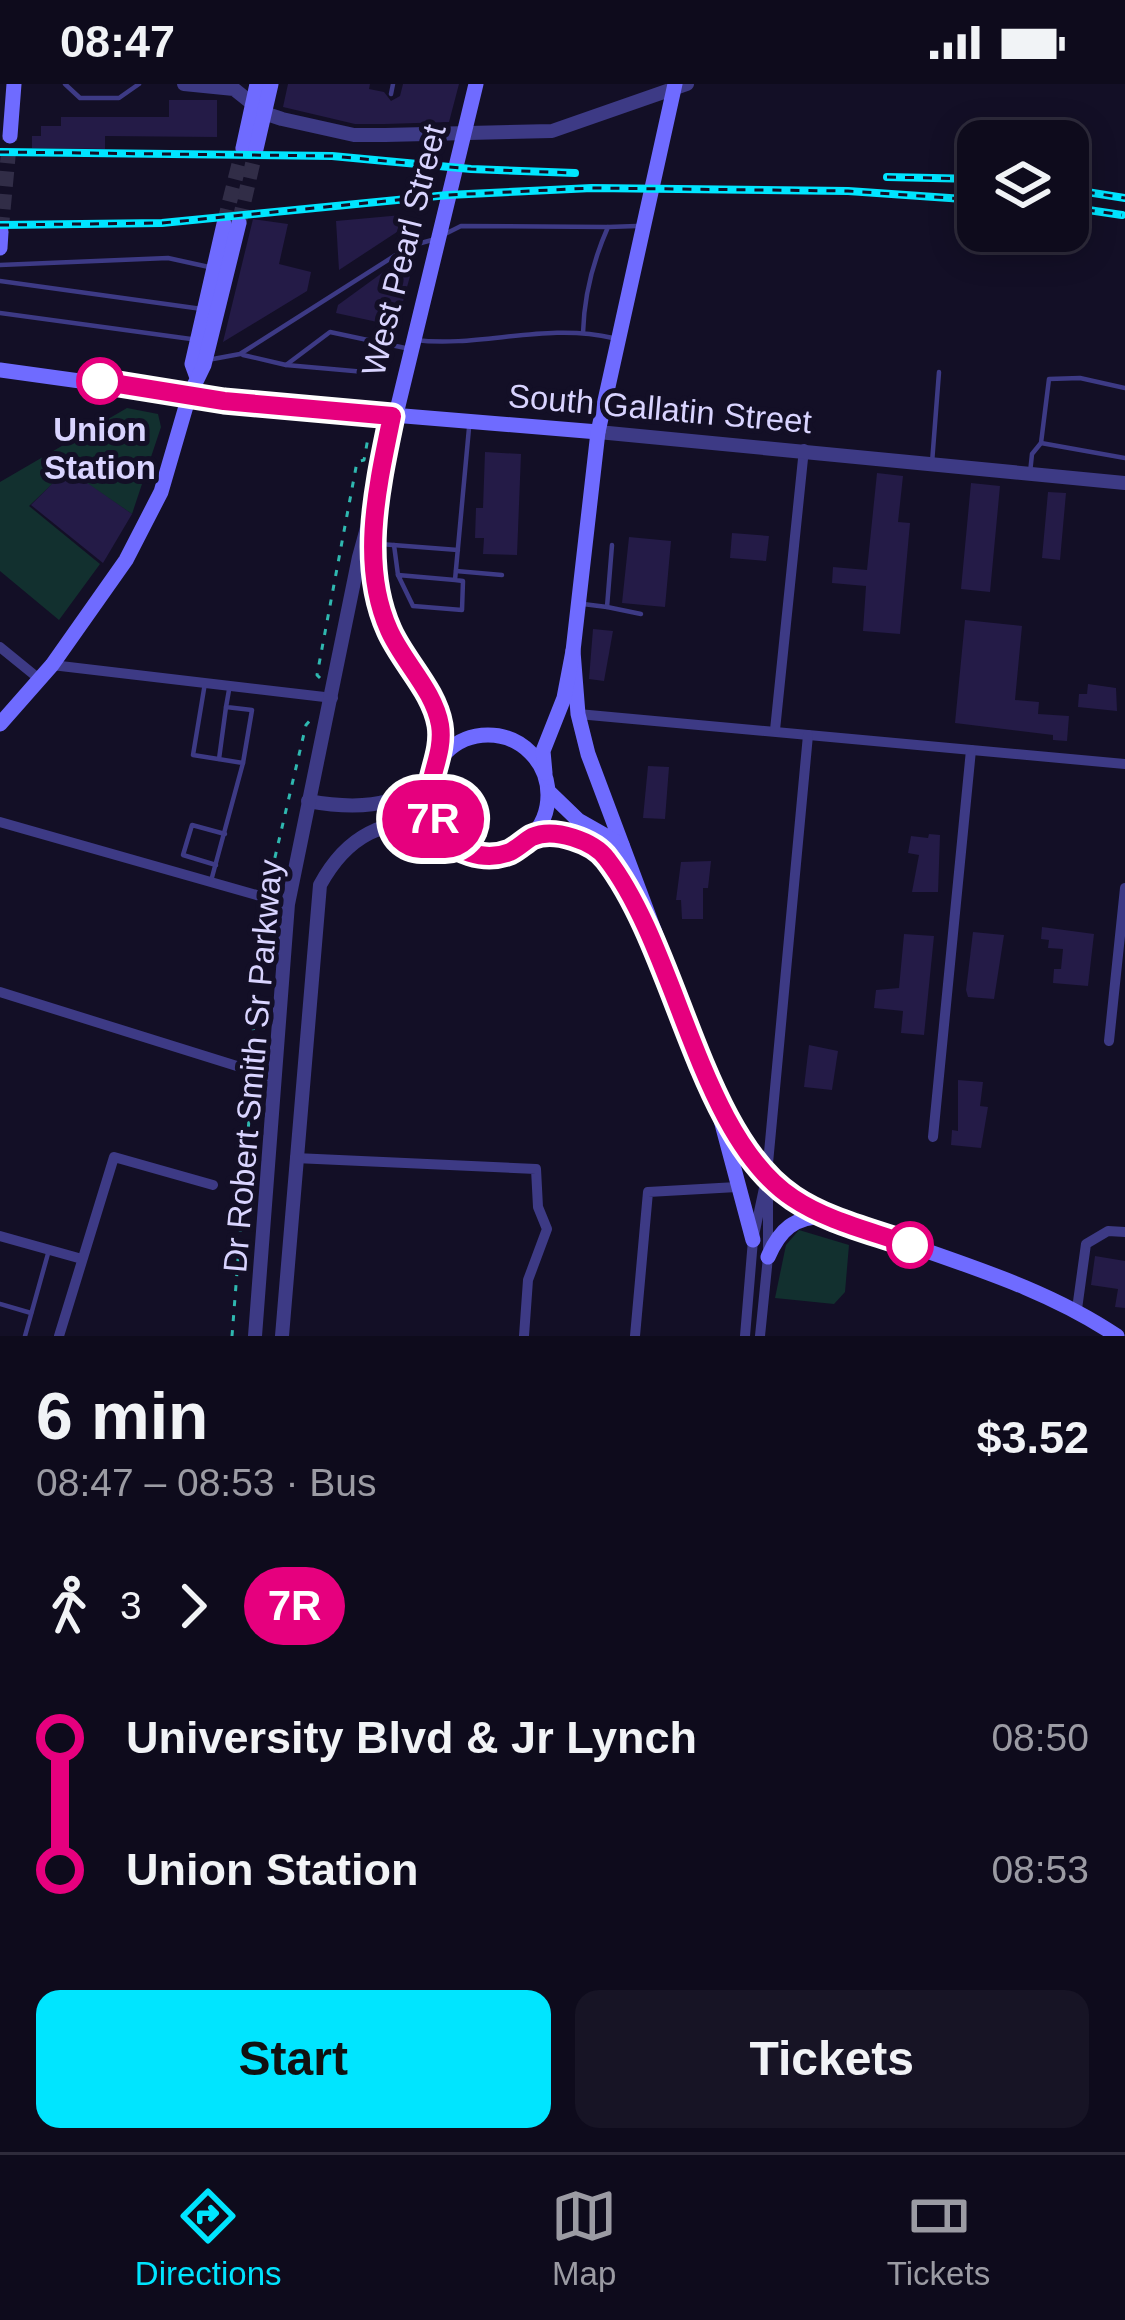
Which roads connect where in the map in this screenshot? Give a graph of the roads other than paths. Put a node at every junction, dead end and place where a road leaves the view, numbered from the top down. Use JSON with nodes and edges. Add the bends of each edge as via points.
{"nodes":[{"id":1,"x":14,"y":84,"type":"edge"},
{"id":2,"x":65,"y":84,"type":"edge"},
{"id":3,"x":139,"y":84,"type":"edge"},
{"id":4,"x":184,"y":84,"type":"edge"},
{"id":5,"x":257,"y":84,"type":"edge"},
{"id":6,"x":271,"y":84,"type":"edge"},
{"id":7,"x":393,"y":84,"type":"edge"},
{"id":8,"x":476,"y":84,"type":"edge"},
{"id":9,"x":678,"y":86,"type":"edge"},
{"id":10,"x":391,"y":94,"type":"dead end"},
{"id":11,"x":258,"y":107,"type":"junction"},
{"id":12,"x":464,"y":134,"type":"junction"},
{"id":13,"x":10,"y":136,"type":"dead end"},
{"id":14,"x":249,"y":149,"type":"tunnel mouth"},
{"id":15,"x":232,"y":223,"type":"tunnel mouth"},
{"id":16,"x":644,"y":226,"type":"junction"},
{"id":17,"x":608,"y":227,"type":"junction"},
{"id":18,"x":2,"y":232,"type":"edge"},
{"id":19,"x":437,"y":238,"type":"junction"},
{"id":20,"x":0,"y":248,"type":"edge"},
{"id":21,"x":0,"y":265,"type":"edge"},
{"id":22,"x":220,"y":271,"type":"junction"},
{"id":23,"x":0,"y":281,"type":"edge"},
{"id":24,"x":206,"y":309,"type":"junction"},
{"id":25,"x":0,"y":313,"type":"edge"},
{"id":26,"x":584,"y":333,"type":"junction"},
{"id":27,"x":618,"y":339,"type":"junction"},
{"id":28,"x":198,"y":340,"type":"junction"},
{"id":29,"x":374,"y":341,"type":"junction"},
{"id":30,"x":411,"y":344,"type":"junction"},
{"id":31,"x":240,"y":354,"type":"junction"},
{"id":32,"x":205,"y":359,"type":"junction"},
{"id":33,"x":286,"y":365,"type":"junction"},
{"id":34,"x":0,"y":370,"type":"edge"},
{"id":35,"x":939,"y":372,"type":"dead end"},
{"id":36,"x":196,"y":375,"type":"junction"},
{"id":37,"x":1125,"y":388,"type":"edge"},
{"id":38,"x":189,"y":396,"type":"junction"},
{"id":39,"x":392,"y":416,"type":"junction"},
{"id":40,"x":470,"y":422,"type":"junction"},
{"id":41,"x":598,"y":432,"type":"junction"},
{"id":42,"x":1041,"y":443,"type":"junction"},
{"id":43,"x":805,"y":449,"type":"junction"},
{"id":44,"x":1125,"y":458,"type":"edge"},
{"id":45,"x":932,"y":463,"type":"junction"},
{"id":46,"x":1030,"y":473,"type":"junction"},
{"id":47,"x":1125,"y":483,"type":"edge"},
{"id":48,"x":375,"y":501,"type":"junction"},
{"id":49,"x":375,"y":543,"type":"junction"},
{"id":50,"x":394,"y":545,"type":"junction"},
{"id":51,"x":612,"y":545,"type":"dead end"},
{"id":52,"x":458,"y":550,"type":"junction"},
{"id":53,"x":398,"y":575,"type":"junction"},
{"id":54,"x":455,"y":575,"type":"junction"},
{"id":55,"x":502,"y":575,"type":"dead end"},
{"id":56,"x":578,"y":603,"type":"junction"},
{"id":57,"x":607,"y":607,"type":"junction"},
{"id":58,"x":641,"y":614,"type":"dead end"},
{"id":59,"x":0,"y":647,"type":"edge"},
{"id":60,"x":573,"y":651,"type":"junction"},
{"id":61,"x":52,"y":665,"type":"junction"},
{"id":62,"x":38,"y":678,"type":"junction"},
{"id":63,"x":205,"y":683,"type":"junction"},
{"id":64,"x":230,"y":686,"type":"junction"},
{"id":65,"x":327,"y":694,"type":"junction"},
{"id":66,"x":226,"y":707,"type":"junction"},
{"id":67,"x":578,"y":713,"type":"junction"},
{"id":68,"x":0,"y":724,"type":"edge"},
{"id":69,"x":776,"y":730,"type":"junction"},
{"id":70,"x":808,"y":735,"type":"junction"},
{"id":71,"x":971,"y":750,"type":"junction"},
{"id":72,"x":441,"y":757,"type":"junction"},
{"id":73,"x":219,"y":759,"type":"junction"},
{"id":74,"x":243,"y":763,"type":"junction"},
{"id":75,"x":1125,"y":764,"type":"edge"},
{"id":76,"x":545,"y":773,"type":"junction"},
{"id":77,"x":429,"y":779,"type":"junction"},
{"id":78,"x":549,"y":793,"type":"junction"},
{"id":79,"x":308,"y":801,"type":"junction"},
{"id":80,"x":0,"y":823,"type":"edge"},
{"id":81,"x":439,"y":831,"type":"junction"},
{"id":82,"x":225,"y":835,"type":"junction"},
{"id":83,"x":532,"y":837,"type":"junction"},
{"id":84,"x":622,"y":845,"type":"junction"},
{"id":85,"x":216,"y":865,"type":"junction"},
{"id":86,"x":211,"y":882,"type":"junction"},
{"id":87,"x":1125,"y":888,"type":"edge"},
{"id":88,"x":278,"y":903,"type":"junction"},
{"id":89,"x":649,"y":924,"type":"junction"},
{"id":90,"x":0,"y":992,"type":"edge"},
{"id":91,"x":1109,"y":1041,"type":"dead end"},
{"id":92,"x":275,"y":1078,"type":"junction"},
{"id":93,"x":714,"y":1090,"type":"junction"},
{"id":94,"x":933,"y":1137,"type":"dead end"},
{"id":95,"x":295,"y":1157,"type":"junction"},
{"id":96,"x":767,"y":1174,"type":"junction"},
{"id":97,"x":213,"y":1185,"type":"dead end"},
{"id":98,"x":737,"y":1187,"type":"junction"},
{"id":99,"x":829,"y":1216,"type":"junction"},
{"id":100,"x":1125,"y":1232,"type":"edge"},
{"id":101,"x":0,"y":1236,"type":"edge"},
{"id":102,"x":753,"y":1240,"type":"junction"},
{"id":103,"x":49,"y":1250,"type":"junction"},
{"id":104,"x":768,"y":1257,"type":"junction"},
{"id":105,"x":82,"y":1259,"type":"junction"},
{"id":106,"x":0,"y":1304,"type":"edge"},
{"id":107,"x":1077,"y":1309,"type":"junction"},
{"id":108,"x":31,"y":1313,"type":"junction"},
{"id":109,"x":25,"y":1336,"type":"edge"},
{"id":110,"x":59,"y":1336,"type":"edge"},
{"id":111,"x":255,"y":1336,"type":"edge"},
{"id":112,"x":281,"y":1336,"type":"edge"},
{"id":113,"x":524,"y":1336,"type":"edge"},
{"id":114,"x":635,"y":1336,"type":"edge"},
{"id":115,"x":745,"y":1336,"type":"edge"},
{"id":116,"x":760,"y":1336,"type":"edge"},
{"id":117,"x":1117,"y":1336,"type":"edge"}],
"edges":[{"from":1,"to":13,"type":"main road"},
{"from":2,"to":3,"type":"lane","via":[[80,98],[118,98]]},
{"from":4,"to":11,"type":"street","via":[[234,89]]},
{"from":5,"to":11,"type":"main road"},
{"from":6,"to":11,"type":"main road"},
{"from":7,"to":10,"type":"lane"},
{"from":8,"to":12,"type":"main road","name":"West Pearl Street"},
{"from":9,"to":12,"type":"street","via":[[552,130]]},
{"from":9,"to":16,"type":"main road"},
{"from":11,"to":12,"type":"street","via":[[354,135]]},
{"from":11,"to":14,"type":"main road"},
{"from":12,"to":19,"type":"main road","name":"West Pearl Street"},
{"from":15,"to":22,"type":"main road"},
{"from":16,"to":17,"type":"lane"},
{"from":16,"to":27,"type":"main road"},
{"from":17,"to":19,"type":"lane","via":[[461,226]]},
{"from":17,"to":26,"type":"lane","via":[[584,304]]},
{"from":18,"to":20,"type":"main road"},
{"from":19,"to":30,"type":"main road","name":"West Pearl Street"},
{"from":19,"to":31,"type":"lane","via":[[410,246]]},
{"from":21,"to":22,"type":"lane","via":[[168,258]]},
{"from":22,"to":24,"type":"main road"},
{"from":22,"to":32,"type":"main road"},
{"from":23,"to":24,"type":"lane"},
{"from":24,"to":28,"type":"main road"},
{"from":25,"to":28,"type":"lane"},
{"from":26,"to":27,"type":"lane"},
{"from":26,"to":30,"type":"lane"},
{"from":27,"to":41,"type":"main road"},
{"from":28,"to":36,"type":"main road"},
{"from":29,"to":30,"type":"lane"},
{"from":29,"to":33,"type":"lane","via":[[330,332]]},
{"from":29,"to":33,"type":"lane","via":[[365,372]]},
{"from":30,"to":39,"type":"main road","name":"West Pearl Street"},
{"from":31,"to":32,"type":"lane"},
{"from":31,"to":33,"type":"lane"},
{"from":32,"to":36,"type":"main road"},
{"from":34,"to":38,"type":"main road","name":"South Gallatin Street"},
{"from":35,"to":45,"type":"lane"},
{"from":36,"to":38,"type":"main road"},
{"from":37,"to":42,"type":"lane","via":[[1049,379]]},
{"from":38,"to":39,"type":"main road","name":"South Gallatin Street"},
{"from":38,"to":61,"type":"main road","via":[[152,509]]},
{"from":39,"to":40,"type":"main road","name":"South Gallatin Street"},
{"from":39,"to":48,"type":"main road","name":"West Pearl Street"},
{"from":40,"to":41,"type":"main road","name":"South Gallatin Street"},
{"from":40,"to":52,"type":"lane"},
{"from":41,"to":43,"type":"street","name":"South Gallatin Street"},
{"from":41,"to":56,"type":"main road"},
{"from":42,"to":44,"type":"lane"},
{"from":42,"to":46,"type":"lane"},
{"from":43,"to":45,"type":"street","name":"South Gallatin Street"},
{"from":43,"to":69,"type":"street"},
{"from":45,"to":46,"type":"street","name":"South Gallatin Street"},
{"from":46,"to":47,"type":"street","name":"South Gallatin Street"},
{"from":48,"to":49,"type":"main road","name":"West Pearl Street"},
{"from":48,"to":65,"type":"street","name":"Dr Robert Smith Sr Parkway"},
{"from":49,"to":50,"type":"lane"},
{"from":49,"to":72,"type":"main road","name":"West Pearl Street","via":[[379,606],[435,706]]},
{"from":50,"to":52,"type":"lane"},
{"from":50,"to":53,"type":"lane"},
{"from":51,"to":57,"type":"lane"},
{"from":52,"to":54,"type":"lane"},
{"from":53,"to":54,"type":"lane"},
{"from":53,"to":54,"type":"lane","via":[[413,606],[462,610],[464,580]]},
{"from":54,"to":55,"type":"lane"},
{"from":56,"to":57,"type":"lane"},
{"from":56,"to":60,"type":"main road"},
{"from":57,"to":58,"type":"lane"},
{"from":59,"to":62,"type":"street"},
{"from":60,"to":67,"type":"main road"},
{"from":60,"to":76,"type":"main road","via":[[543,751]]},
{"from":61,"to":62,"type":"main road"},
{"from":61,"to":63,"type":"street"},
{"from":62,"to":68,"type":"main road"},
{"from":63,"to":64,"type":"street"},
{"from":63,"to":73,"type":"lane","via":[[194,755]]},
{"from":64,"to":65,"type":"street"},
{"from":64,"to":66,"type":"lane"},
{"from":65,"to":79,"type":"street","name":"Dr Robert Smith Sr Parkway"},
{"from":66,"to":73,"type":"lane"},
{"from":66,"to":74,"type":"lane","via":[[252,710]]},
{"from":67,"to":69,"type":"street"},
{"from":67,"to":84,"type":"main road"},
{"from":69,"to":70,"type":"street"},
{"from":70,"to":71,"type":"street"},
{"from":70,"to":96,"type":"street"},
{"from":71,"to":75,"type":"street"},
{"from":71,"to":94,"type":"street"},
{"from":72,"to":76,"type":"main road","via":[[460,741],[501,736],[523,745]]},
{"from":72,"to":77,"type":"main road"},
{"from":73,"to":74,"type":"lane"},
{"from":74,"to":82,"type":"lane"},
{"from":76,"to":78,"type":"main road"},
{"from":77,"to":79,"type":"street","via":[[400,799],[372,805]]},
{"from":77,"to":81,"type":"main road"},
{"from":78,"to":83,"type":"main road"},
{"from":78,"to":84,"type":"main road"},
{"from":79,"to":88,"type":"street","name":"Dr Robert Smith Sr Parkway"},
{"from":80,"to":86,"type":"street"},
{"from":81,"to":83,"type":"main road","via":[[479,855],[513,851]]},
{"from":81,"to":95,"type":"street","name":"Dr Robert Smith Sr Parkway","via":[[401,824],[368,832],[334,860],[320,885]]},
{"from":82,"to":85,"type":"lane"},
{"from":82,"to":85,"type":"lane","via":[[192,825],[183,855]]},
{"from":83,"to":89,"type":"main road","via":[[565,836],[600,852]]},
{"from":84,"to":89,"type":"main road"},
{"from":85,"to":86,"type":"lane"},
{"from":86,"to":88,"type":"street"},
{"from":87,"to":91,"type":"street"},
{"from":88,"to":92,"type":"street","name":"Dr Robert Smith Sr Parkway"},
{"from":89,"to":93,"type":"main road"},
{"from":90,"to":92,"type":"street"},
{"from":92,"to":111,"type":"street","name":"Dr Robert Smith Sr Parkway"},
{"from":93,"to":96,"type":"main road"},
{"from":93,"to":98,"type":"main road"},
{"from":95,"to":112,"type":"street","name":"Dr Robert Smith Sr Parkway"},
{"from":95,"to":113,"type":"street","via":[[536,1169],[547,1229],[528,1280]]},
{"from":96,"to":99,"type":"main road"},
{"from":96,"to":102,"type":"street"},
{"from":96,"to":104,"type":"street"},
{"from":97,"to":105,"type":"street","via":[[114,1157]]},
{"from":98,"to":102,"type":"main road"},
{"from":98,"to":114,"type":"street","via":[[647,1192]]},
{"from":99,"to":104,"type":"main road","via":[[786,1227]]},
{"from":99,"to":107,"type":"main road"},
{"from":100,"to":107,"type":"street","via":[[1086,1244]]},
{"from":101,"to":103,"type":"street"},
{"from":102,"to":115,"type":"street"},
{"from":103,"to":105,"type":"street"},
{"from":103,"to":108,"type":"lane"},
{"from":104,"to":116,"type":"street"},
{"from":105,"to":110,"type":"street"},
{"from":106,"to":108,"type":"lane"},
{"from":107,"to":117,"type":"main road"},
{"from":108,"to":109,"type":"lane"}]}
